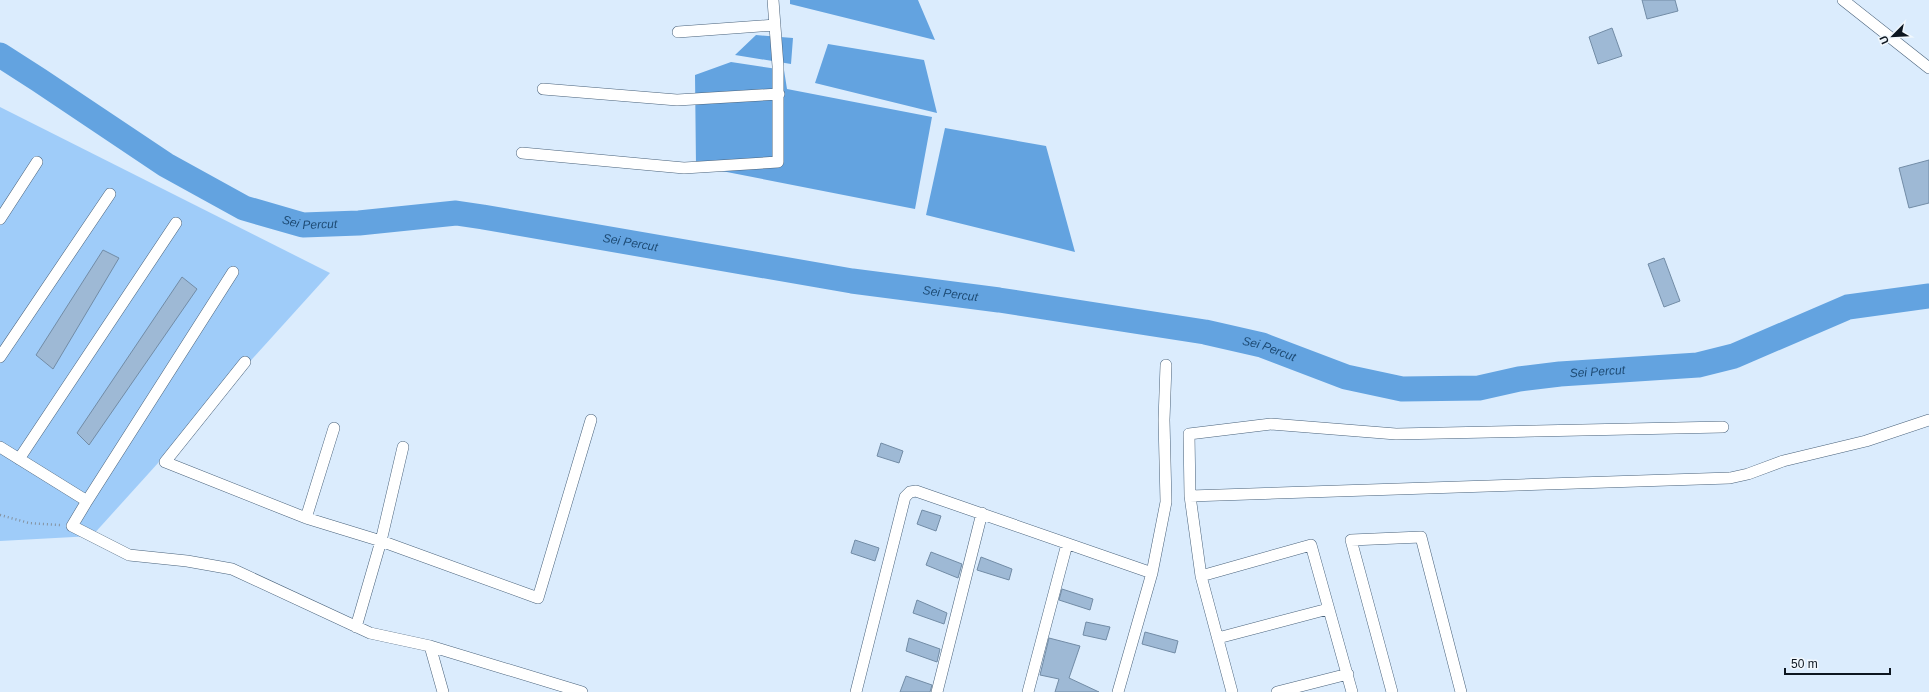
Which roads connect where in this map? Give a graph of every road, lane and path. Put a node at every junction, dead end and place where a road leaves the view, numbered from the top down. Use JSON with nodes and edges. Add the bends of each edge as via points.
{"nodes":[{"id":1,"x":773,"y":0,"type":"edge"},
{"id":2,"x":1843,"y":0,"type":"edge"},
{"id":3,"x":775,"y":25,"type":"junction"},
{"id":4,"x":678,"y":32,"type":"dead end"},
{"id":5,"x":1929,"y":68,"type":"edge"},
{"id":6,"x":544,"y":89,"type":"dead end"},
{"id":7,"x":779,"y":94,"type":"junction"},
{"id":8,"x":522,"y":153,"type":"dead end"},
{"id":9,"x":37,"y":162,"type":"dead end"},
{"id":10,"x":110,"y":194,"type":"dead end"},
{"id":11,"x":0,"y":219,"type":"edge"},
{"id":12,"x":176,"y":224,"type":"dead end"},
{"id":13,"x":233,"y":272,"type":"dead end"},
{"id":14,"x":0,"y":357,"type":"edge"},
{"id":15,"x":244,"y":362,"type":"dead end"},
{"id":16,"x":1166,"y":365,"type":"dead end"},
{"id":17,"x":591,"y":420,"type":"dead end"},
{"id":18,"x":1929,"y":420,"type":"edge"},
{"id":19,"x":1723,"y":427,"type":"dead end"},
{"id":20,"x":334,"y":428,"type":"dead end"},
{"id":21,"x":0,"y":447,"type":"edge"},
{"id":22,"x":403,"y":447,"type":"dead end"},
{"id":23,"x":19,"y":459,"type":"junction"},
{"id":24,"x":1190,"y":496,"type":"junction"},
{"id":25,"x":87,"y":501,"type":"junction"},
{"id":26,"x":982,"y":513,"type":"junction"},
{"id":27,"x":0,"y":515,"type":"edge"},
{"id":28,"x":306,"y":518,"type":"junction"},
{"id":29,"x":72,"y":526,"type":"junction"},
{"id":30,"x":381,"y":541,"type":"junction"},
{"id":31,"x":1067,"y":544,"type":"junction"},
{"id":32,"x":1152,"y":574,"type":"junction"},
{"id":33,"x":1201,"y":576,"type":"junction"},
{"id":34,"x":1328,"y":609,"type":"junction"},
{"id":35,"x":356,"y":627,"type":"junction"},
{"id":36,"x":1218,"y":638,"type":"junction"},
{"id":37,"x":430,"y":646,"type":"junction"},
{"id":38,"x":1348,"y":674,"type":"junction"},
{"id":39,"x":443,"y":692,"type":"edge"},
{"id":40,"x":582,"y":692,"type":"edge"},
{"id":41,"x":856,"y":692,"type":"edge"},
{"id":42,"x":937,"y":692,"type":"edge"},
{"id":43,"x":1028,"y":692,"type":"edge"},
{"id":44,"x":1118,"y":692,"type":"edge"},
{"id":45,"x":1232,"y":692,"type":"edge"},
{"id":46,"x":1277,"y":692,"type":"edge"},
{"id":47,"x":1352,"y":692,"type":"edge"},
{"id":48,"x":1392,"y":692,"type":"edge"},
{"id":49,"x":1461,"y":692,"type":"edge"}],
"edges":[{"from":1,"to":3,"type":"street"},
{"from":2,"to":5,"type":"street"},
{"from":3,"to":4,"type":"street"},
{"from":3,"to":7,"type":"street"},
{"from":6,"to":7,"type":"street","via":[[677,100]]},
{"from":7,"to":8,"type":"street","via":[[778,162],[684,168]]},
{"from":9,"to":11,"type":"street"},
{"from":10,"to":14,"type":"street"},
{"from":12,"to":23,"type":"street"},
{"from":13,"to":25,"type":"street"},
{"from":15,"to":28,"type":"street","via":[[165,462]]},
{"from":16,"to":32,"type":"street","via":[[1166,502]]},
{"from":17,"to":30,"type":"street","via":[[538,598]]},
{"from":18,"to":24,"type":"street","via":[[1866,441],[1783,461],[1730,478]]},
{"from":19,"to":24,"type":"street","via":[[1396,434],[1271,424],[1189,434]]},
{"from":20,"to":28,"type":"street"},
{"from":21,"to":23,"type":"street"},
{"from":22,"to":30,"type":"street"},
{"from":23,"to":25,"type":"street"},
{"from":24,"to":33,"type":"street"},
{"from":25,"to":29,"type":"street"},
{"from":26,"to":31,"type":"street"},
{"from":26,"to":41,"type":"street","via":[[916,491],[905,497]]},
{"from":26,"to":42,"type":"street"},
{"from":27,"to":29,"type":"path","via":[[29,523]]},
{"from":28,"to":30,"type":"street"},
{"from":29,"to":35,"type":"street","via":[[129,555],[232,569]]},
{"from":30,"to":35,"type":"street"},
{"from":31,"to":32,"type":"street"},
{"from":31,"to":43,"type":"street"},
{"from":32,"to":44,"type":"street"},
{"from":33,"to":34,"type":"street","via":[[1311,545]]},
{"from":33,"to":36,"type":"street"},
{"from":34,"to":36,"type":"street"},
{"from":34,"to":38,"type":"street"},
{"from":35,"to":37,"type":"street","via":[[370,633]]},
{"from":36,"to":45,"type":"street"},
{"from":37,"to":39,"type":"street"},
{"from":37,"to":40,"type":"street"},
{"from":38,"to":46,"type":"street"},
{"from":38,"to":47,"type":"street"},
{"from":48,"to":49,"type":"street","via":[[1351,540],[1421,537]]}]}
